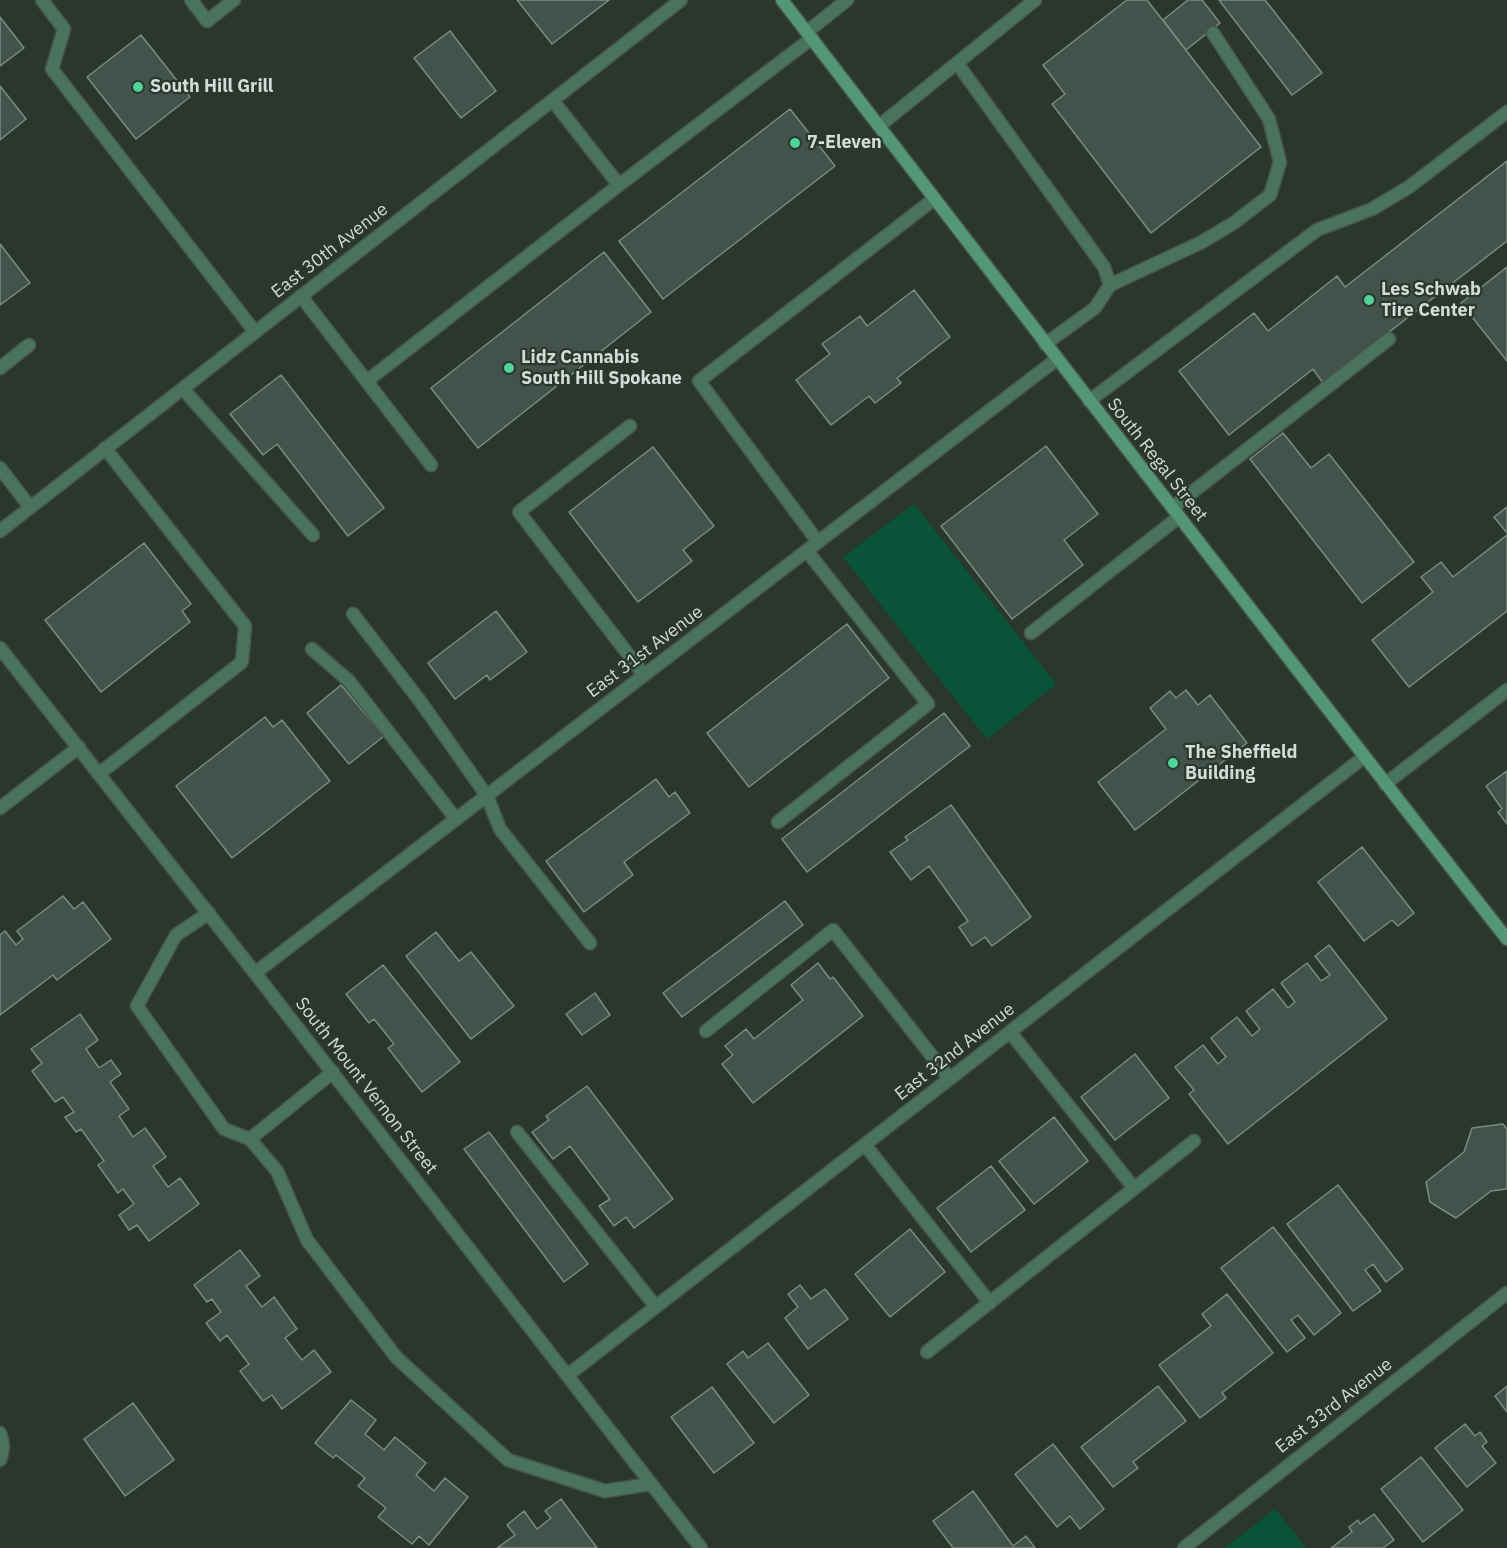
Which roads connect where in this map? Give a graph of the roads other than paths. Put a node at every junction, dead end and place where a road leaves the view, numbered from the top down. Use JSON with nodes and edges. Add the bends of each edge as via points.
{"nodes":[{"id":1,"x":42,"y":0,"type":"edge"},
{"id":2,"x":191,"y":0,"type":"edge"},
{"id":3,"x":234,"y":0,"type":"edge"},
{"id":4,"x":782,"y":0,"type":"edge"},
{"id":5,"x":847,"y":0,"type":"edge"},
{"id":6,"x":1035,"y":0,"type":"edge"},
{"id":7,"x":672,"y":2,"type":"edge"},
{"id":8,"x":1213,"y":33,"type":"dead end"},
{"id":9,"x":809,"y":35,"type":"junction"},
{"id":10,"x":957,"y":63,"type":"junction"},
{"id":11,"x":553,"y":101,"type":"junction"},
{"id":12,"x":1507,"y":112,"type":"edge"},
{"id":13,"x":879,"y":126,"type":"junction"},
{"id":14,"x":619,"y":185,"type":"junction"},
{"id":15,"x":934,"y":199,"type":"junction"},
{"id":16,"x":1110,"y":285,"type":"junction"},
{"id":17,"x":301,"y":296,"type":"junction"},
{"id":18,"x":255,"y":332,"type":"junction"},
{"id":19,"x":1389,"y":339,"type":"dead end"},
{"id":20,"x":1046,"y":344,"type":"junction"},
{"id":21,"x":29,"y":345,"type":"dead end"},
{"id":22,"x":1057,"y":359,"type":"junction"},
{"id":23,"x":0,"y":368,"type":"edge"},
{"id":24,"x":367,"y":381,"type":"junction"},
{"id":25,"x":183,"y":389,"type":"junction"},
{"id":26,"x":1089,"y":401,"type":"junction"},
{"id":27,"x":630,"y":426,"type":"dead end"},
{"id":28,"x":105,"y":448,"type":"junction"},
{"id":29,"x":431,"y":465,"type":"dead end"},
{"id":30,"x":0,"y":468,"type":"edge"},
{"id":31,"x":30,"y":507,"type":"junction"},
{"id":32,"x":1176,"y":513,"type":"junction"},
{"id":33,"x":0,"y":531,"type":"edge"},
{"id":34,"x":313,"y":535,"type":"dead end"},
{"id":35,"x":818,"y":542,"type":"junction"},
{"id":36,"x":807,"y":551,"type":"junction"},
{"id":37,"x":353,"y":614,"type":"dead end"},
{"id":38,"x":1031,"y":633,"type":"dead end"},
{"id":39,"x":312,"y":650,"type":"dead end"},
{"id":40,"x":1,"y":652,"type":"edge"},
{"id":41,"x":644,"y":675,"type":"junction"},
{"id":42,"x":1507,"y":690,"type":"edge"},
{"id":43,"x":79,"y":747,"type":"junction"},
{"id":44,"x":1364,"y":757,"type":"junction"},
{"id":45,"x":100,"y":773,"type":"junction"},
{"id":46,"x":1385,"y":784,"type":"junction"},
{"id":47,"x":487,"y":796,"type":"junction"},
{"id":48,"x":0,"y":808,"type":"edge"},
{"id":49,"x":456,"y":819,"type":"junction"},
{"id":50,"x":778,"y":822,"type":"dead end"},
{"id":51,"x":209,"y":913,"type":"junction"},
{"id":52,"x":1507,"y":939,"type":"edge"},
{"id":53,"x":590,"y":943,"type":"dead end"},
{"id":54,"x":255,"y":973,"type":"junction"},
{"id":55,"x":706,"y":1031,"type":"dead end"},
{"id":56,"x":1010,"y":1032,"type":"junction"},
{"id":57,"x":333,"y":1072,"type":"junction"},
{"id":58,"x":950,"y":1078,"type":"junction"},
{"id":59,"x":517,"y":1132,"type":"dead end"},
{"id":60,"x":250,"y":1139,"type":"junction"},
{"id":61,"x":1194,"y":1141,"type":"dead end"},
{"id":62,"x":865,"y":1145,"type":"junction"},
{"id":63,"x":1134,"y":1188,"type":"junction"},
{"id":64,"x":1507,"y":1293,"type":"edge"},
{"id":65,"x":990,"y":1303,"type":"junction"},
{"id":66,"x":656,"y":1307,"type":"junction"},
{"id":67,"x":927,"y":1352,"type":"dead end"},
{"id":68,"x":568,"y":1375,"type":"junction"},
{"id":69,"x":0,"y":1433,"type":"edge"},
{"id":70,"x":0,"y":1460,"type":"edge"},
{"id":71,"x":651,"y":1484,"type":"junction"},
{"id":72,"x":701,"y":1548,"type":"edge"},
{"id":73,"x":1184,"y":1548,"type":"edge"}],
"edges":[{"from":1,"to":18,"type":"street","via":[[64,28],[52,69]]},
{"from":2,"to":3,"type":"street","via":[[207,21]]},
{"from":4,"to":9,"type":"main road","name":"South Regal Street"},
{"from":5,"to":9,"type":"street"},
{"from":6,"to":10,"type":"street"},
{"from":7,"to":11,"type":"street","name":"East 30th Avenue"},
{"from":8,"to":16,"type":"street","via":[[1269,119],[1280,162],[1270,195],[1202,242]]},
{"from":9,"to":13,"type":"main road","name":"South Regal Street"},
{"from":9,"to":14,"type":"street"},
{"from":10,"to":13,"type":"street"},
{"from":10,"to":16,"type":"street","via":[[1104,267]]},
{"from":11,"to":14,"type":"street"},
{"from":11,"to":17,"type":"street","name":"East 30th Avenue"},
{"from":12,"to":26,"type":"street","via":[[1409,187],[1372,209],[1317,230]]},
{"from":13,"to":15,"type":"main road","name":"South Regal Street"},
{"from":14,"to":24,"type":"street"},
{"from":15,"to":20,"type":"main road","name":"South Regal Street"},
{"from":15,"to":35,"type":"street","via":[[699,381]]},
{"from":16,"to":20,"type":"street","via":[[1095,308]]},
{"from":17,"to":18,"type":"street","name":"East 30th Avenue"},
{"from":17,"to":24,"type":"street"},
{"from":18,"to":25,"type":"street","name":"East 30th Avenue"},
{"from":19,"to":32,"type":"street"},
{"from":20,"to":22,"type":"main road","name":"South Regal Street"},
{"from":21,"to":23,"type":"street"},
{"from":22,"to":26,"type":"main road","name":"South Regal Street"},
{"from":22,"to":35,"type":"street","name":"East 31st Avenue"},
{"from":24,"to":29,"type":"street"},
{"from":25,"to":28,"type":"street","name":"East 30th Avenue"},
{"from":25,"to":34,"type":"street"},
{"from":26,"to":32,"type":"main road","name":"South Regal Street"},
{"from":27,"to":41,"type":"street","via":[[519,512]]},
{"from":28,"to":31,"type":"street","name":"East 30th Avenue"},
{"from":28,"to":45,"type":"street","via":[[245,626],[242,662]]},
{"from":30,"to":31,"type":"street"},
{"from":31,"to":33,"type":"street","name":"East 30th Avenue"},
{"from":32,"to":38,"type":"street"},
{"from":32,"to":44,"type":"main road","name":"South Regal Street"},
{"from":35,"to":36,"type":"street","name":"East 31st Avenue"},
{"from":36,"to":41,"type":"street","name":"East 31st Avenue"},
{"from":36,"to":50,"type":"street","via":[[928,704]]},
{"from":37,"to":47,"type":"street"},
{"from":39,"to":49,"type":"street","via":[[349,681]]},
{"from":40,"to":43,"type":"street","name":"South Mount Vernon Street"},
{"from":41,"to":47,"type":"street","name":"East 31st Avenue"},
{"from":42,"to":46,"type":"street"},
{"from":43,"to":45,"type":"street","name":"South Mount Vernon Street"},
{"from":43,"to":48,"type":"street"},
{"from":44,"to":46,"type":"main road","name":"South Regal Street"},
{"from":44,"to":56,"type":"street","name":"East 32nd Avenue"},
{"from":45,"to":51,"type":"street","name":"South Mount Vernon Street"},
{"from":46,"to":52,"type":"main road","name":"South Regal Street"},
{"from":47,"to":49,"type":"street","name":"East 31st Avenue"},
{"from":47,"to":53,"type":"street","via":[[500,829]]},
{"from":49,"to":54,"type":"street","name":"East 31st Avenue"},
{"from":51,"to":54,"type":"street","name":"South Mount Vernon Street"},
{"from":51,"to":60,"type":"street","via":[[176,935],[137,1006],[224,1129]]},
{"from":54,"to":57,"type":"street","name":"South Mount Vernon Street"},
{"from":55,"to":58,"type":"street","via":[[833,930]]},
{"from":56,"to":58,"type":"street","name":"East 32nd Avenue"},
{"from":56,"to":63,"type":"street"},
{"from":57,"to":60,"type":"street"},
{"from":57,"to":68,"type":"street","name":"South Mount Vernon Street"},
{"from":58,"to":62,"type":"street","name":"East 32nd Avenue"},
{"from":59,"to":66,"type":"street"},
{"from":60,"to":71,"type":"street","via":[[277,1171],[307,1240],[396,1358],[508,1460],[605,1491]]},
{"from":61,"to":63,"type":"street"},
{"from":62,"to":65,"type":"street"},
{"from":62,"to":66,"type":"street","name":"East 32nd Avenue"},
{"from":63,"to":65,"type":"street"},
{"from":64,"to":73,"type":"street","name":"East 33rd Avenue"},
{"from":65,"to":67,"type":"street"},
{"from":66,"to":68,"type":"street","name":"East 32nd Avenue"},
{"from":68,"to":71,"type":"street","name":"South Mount Vernon Street"},
{"from":69,"to":70,"type":"street"},
{"from":71,"to":72,"type":"street","name":"South Mount Vernon Street"}]}
